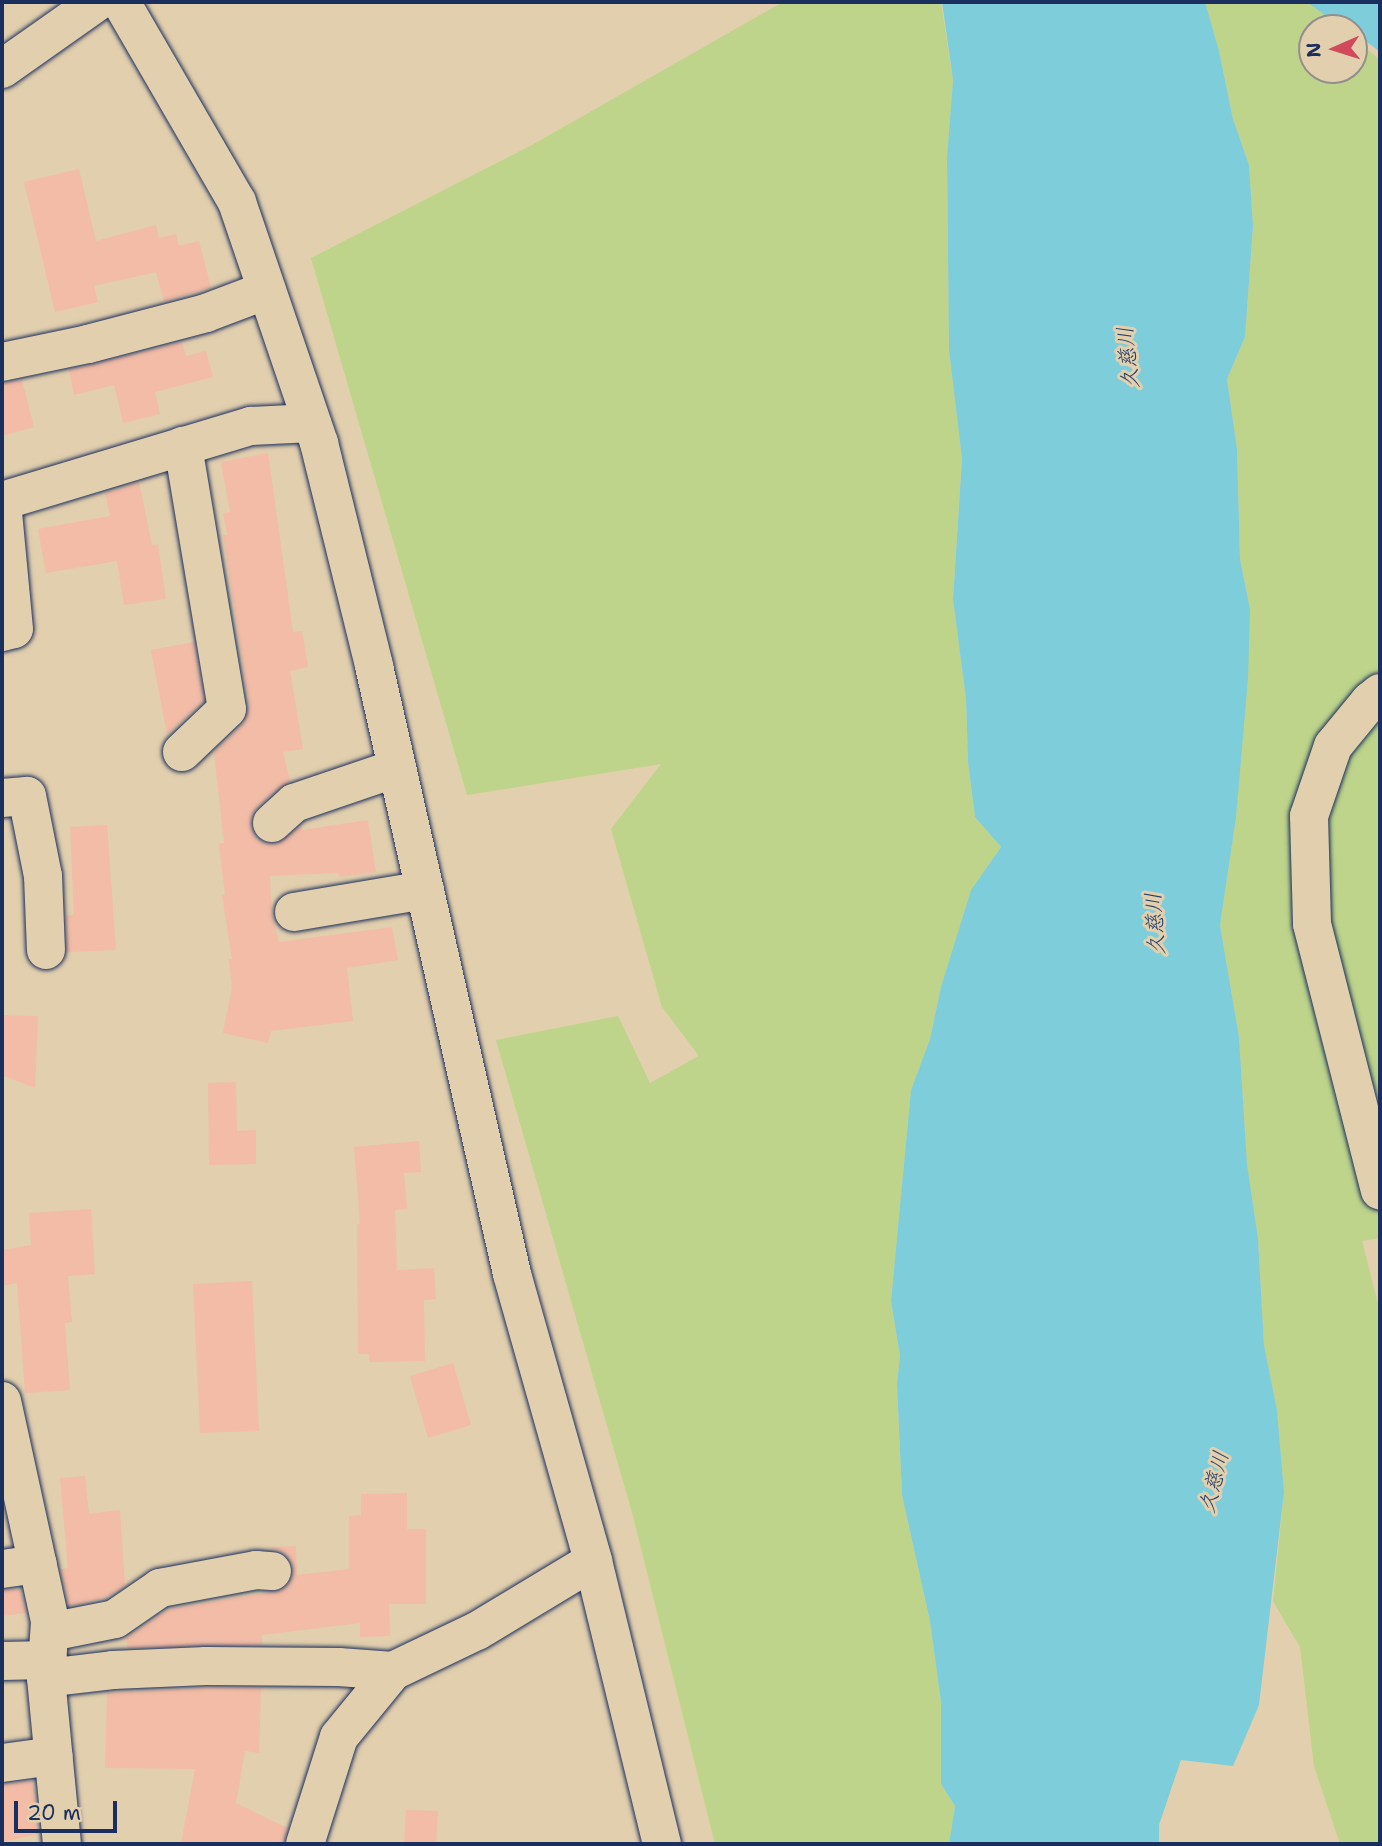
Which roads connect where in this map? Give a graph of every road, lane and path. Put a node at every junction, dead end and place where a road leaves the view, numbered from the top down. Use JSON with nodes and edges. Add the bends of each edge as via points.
{"nodes":[{"id":1,"x":97,"y":2,"type":"edge"},
{"id":2,"x":121,"y":2,"type":"edge"},
{"id":3,"x":2,"y":69,"type":"edge"},
{"id":4,"x":267,"y":290,"type":"junction"},
{"id":5,"x":2,"y":362,"type":"edge"},
{"id":6,"x":312,"y":423,"type":"junction"},
{"id":7,"x":183,"y":446,"type":"junction"},
{"id":8,"x":2,"y":501,"type":"edge"},
{"id":9,"x":2,"y":632,"type":"edge"},
{"id":10,"x":1380,"y":693,"type":"edge"},
{"id":11,"x":181,"y":751,"type":"dead end"},
{"id":12,"x":397,"y":768,"type":"junction"},
{"id":13,"x":2,"y":798,"type":"edge"},
{"id":14,"x":272,"y":823,"type":"dead end"},
{"id":15,"x":425,"y":890,"type":"junction"},
{"id":16,"x":294,"y":912,"type":"dead end"},
{"id":17,"x":46,"y":950,"type":"dead end"},
{"id":18,"x":1380,"y":1190,"type":"edge"},
{"id":19,"x":2,"y":1401,"type":"edge"},
{"id":20,"x":593,"y":1561,"type":"junction"},
{"id":21,"x":20,"y":1566,"type":"edge"},
{"id":22,"x":272,"y":1571,"type":"dead end"},
{"id":23,"x":48,"y":1657,"type":"junction"},
{"id":24,"x":2,"y":1661,"type":"edge"},
{"id":25,"x":393,"y":1671,"type":"junction"},
{"id":26,"x":54,"y":1756,"type":"junction"},
{"id":27,"x":2,"y":1763,"type":"edge"},
{"id":28,"x":62,"y":1844,"type":"edge"},
{"id":29,"x":305,"y":1844,"type":"edge"},
{"id":30,"x":662,"y":1844,"type":"edge"}],
"edges":[{"from":1,"to":3,"type":"main road"},
{"from":2,"to":4,"type":"main road","via":[[237,202]]},
{"from":4,"to":5,"type":"main road","via":[[206,313]]},
{"from":4,"to":6,"type":"main road"},
{"from":6,"to":7,"type":"main road","via":[[251,426]]},
{"from":6,"to":12,"type":"main road"},
{"from":7,"to":8,"type":"main road"},
{"from":7,"to":11,"type":"main road","via":[[227,709]]},
{"from":8,"to":9,"type":"main road","via":[[14,629]]},
{"from":10,"to":18,"type":"main road","via":[[1333,746],[1309,816],[1312,924]]},
{"from":12,"to":14,"type":"main road","via":[[294,803]]},
{"from":12,"to":15,"type":"main road"},
{"from":13,"to":17,"type":"main road","via":[[27,796],[43,876]]},
{"from":15,"to":16,"type":"main road"},
{"from":15,"to":20,"type":"main road","via":[[512,1274]]},
{"from":19,"to":21,"type":"main road"},
{"from":20,"to":25,"type":"main road","via":[[477,1630]]},
{"from":20,"to":30,"type":"main road"},
{"from":21,"to":23,"type":"main road","via":[[50,1622]]},
{"from":22,"to":23,"type":"main road","via":[[160,1588]]},
{"from":23,"to":24,"type":"main road"},
{"from":23,"to":25,"type":"main road","via":[[113,1670],[205,1666]]},
{"from":23,"to":26,"type":"main road"},
{"from":25,"to":29,"type":"main road","via":[[339,1737]]},
{"from":26,"to":27,"type":"main road"},
{"from":26,"to":28,"type":"main road"}]}
